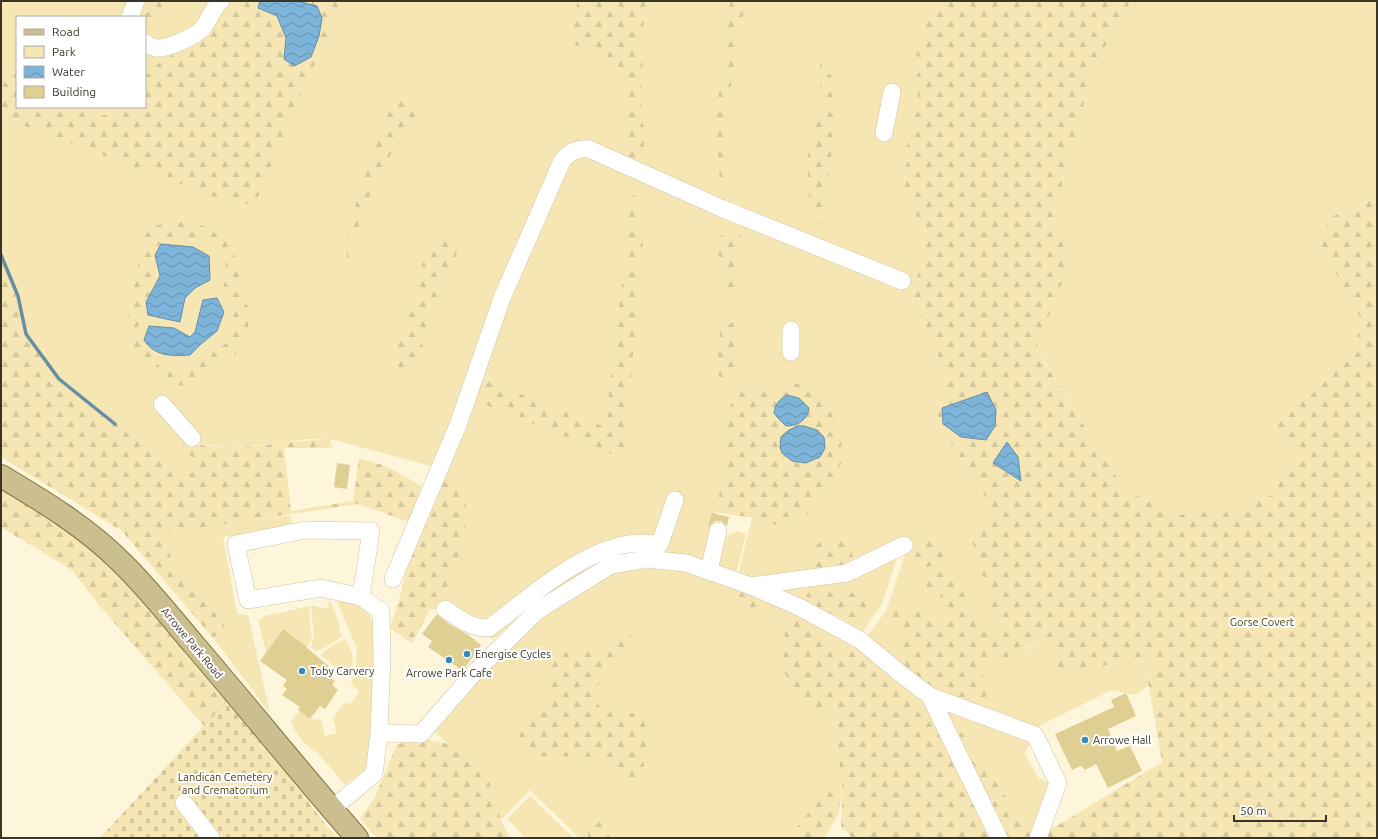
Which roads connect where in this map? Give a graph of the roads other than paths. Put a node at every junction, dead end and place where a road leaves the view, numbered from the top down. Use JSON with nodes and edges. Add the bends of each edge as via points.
{"nodes":[{"id":1,"x":136,"y":1,"type":"edge"},
{"id":2,"x":221,"y":1,"type":"edge"},
{"id":3,"x":130,"y":16,"type":"edge"},
{"id":4,"x":146,"y":44,"type":"edge"},
{"id":5,"x":892,"y":92,"type":"dead end"},
{"id":6,"x":884,"y":133,"type":"dead end"},
{"id":7,"x":902,"y":281,"type":"dead end"},
{"id":8,"x":791,"y":330,"type":"dead end"},
{"id":9,"x":790,"y":352,"type":"dead end"},
{"id":10,"x":162,"y":404,"type":"dead end"},
{"id":11,"x":192,"y":438,"type":"dead end"},
{"id":12,"x":1,"y":476,"type":"edge"},
{"id":13,"x":675,"y":500,"type":"dead end"},
{"id":14,"x":718,"y":531,"type":"dead end"},
{"id":15,"x":904,"y":545,"type":"dead end"},
{"id":16,"x":708,"y":571,"type":"junction"},
{"id":17,"x":393,"y":579,"type":"dead end"},
{"id":18,"x":751,"y":586,"type":"junction"},
{"id":19,"x":361,"y":597,"type":"junction"},
{"id":20,"x":445,"y":609,"type":"dead end"},
{"id":21,"x":930,"y":696,"type":"junction"},
{"id":22,"x":379,"y":733,"type":"junction"},
{"id":23,"x":184,"y":803,"type":"dead end"},
{"id":24,"x":332,"y":809,"type":"junction"},
{"id":25,"x":211,"y":838,"type":"edge"},
{"id":26,"x":357,"y":838,"type":"edge"},
{"id":27,"x":999,"y":838,"type":"edge"},
{"id":28,"x":1038,"y":838,"type":"edge"}],
"edges":[{"from":1,"to":3,"type":"lane"},
{"from":2,"to":4,"type":"lane","via":[[206,25],[193,36],[157,48]]},
{"from":5,"to":6,"type":"lane"},
{"from":7,"to":17,"type":"lane","via":[[721,208],[589,149],[568,154],[562,161],[502,298],[458,425]]},
{"from":8,"to":9,"type":"lane"},
{"from":10,"to":11,"type":"lane"},
{"from":12,"to":24,"type":"main road","name":"Arrowe Park Road","via":[[49,506],[96,540],[121,562]]},
{"from":13,"to":20,"type":"lane","via":[[660,544],[623,545],[591,557],[538,590],[489,628],[480,629],[470,625]]},
{"from":14,"to":16,"type":"lane"},
{"from":15,"to":18,"type":"lane","via":[[847,572]]},
{"from":16,"to":18,"type":"lane"},
{"from":16,"to":22,"type":"lane","via":[[686,563],[647,560],[611,565],[538,611],[474,673],[421,734]]},
{"from":18,"to":21,"type":"lane","via":[[799,607],[860,640]]},
{"from":19,"to":19,"type":"lane","via":[[321,588],[248,600],[236,544],[305,530],[371,531]]},
{"from":19,"to":22,"type":"lane","via":[[381,611]]},
{"from":21,"to":27,"type":"lane"},
{"from":21,"to":28,"type":"lane","via":[[1035,735],[1058,783]]},
{"from":22,"to":24,"type":"lane","via":[[374,774]]},
{"from":23,"to":25,"type":"lane"},
{"from":24,"to":26,"type":"main road","name":"Arrowe Park Road"}]}
